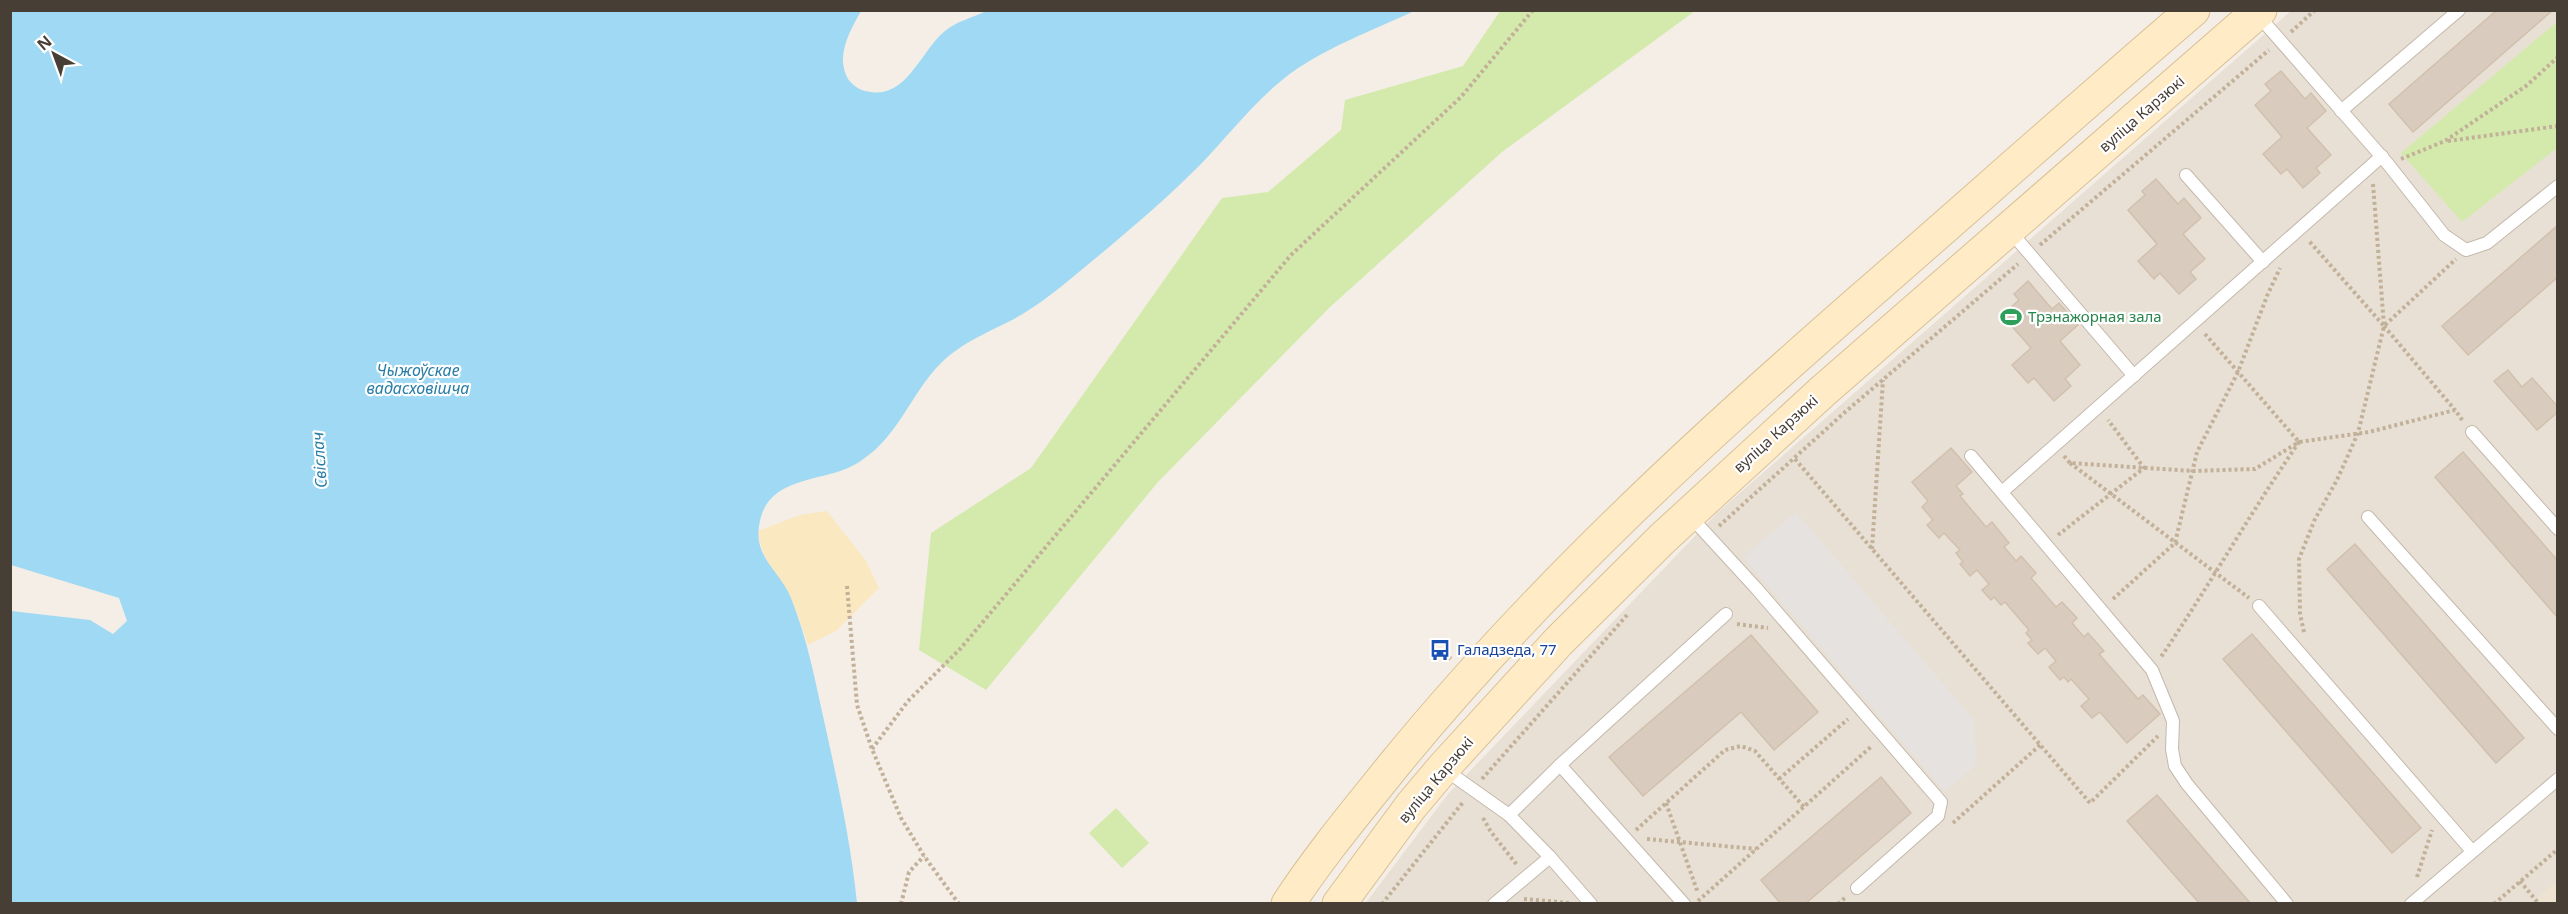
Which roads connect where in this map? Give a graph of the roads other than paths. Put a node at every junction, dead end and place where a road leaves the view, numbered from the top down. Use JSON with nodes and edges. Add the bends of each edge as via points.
{"nodes":[{"id":1,"x":2459,"y":10,"type":"edge"},
{"id":2,"x":2259,"y":12,"type":"edge"},
{"id":3,"x":2179,"y":18,"type":"edge"},
{"id":4,"x":2341,"y":111,"type":"junction"},
{"id":5,"x":2385,"y":160,"type":"junction"},
{"id":6,"x":2186,"y":175,"type":"dead end"},
{"id":7,"x":2558,"y":186,"type":"edge"},
{"id":8,"x":2020,"y":242,"type":"junction"},
{"id":9,"x":2263,"y":262,"type":"junction"},
{"id":10,"x":2134,"y":376,"type":"junction"},
{"id":11,"x":2472,"y":432,"type":"road end"},
{"id":12,"x":1971,"y":456,"type":"dead end"},
{"id":13,"x":2002,"y":492,"type":"junction"},
{"id":14,"x":2368,"y":517,"type":"dead end"},
{"id":15,"x":1698,"y":525,"type":"junction"},
{"id":16,"x":2558,"y":529,"type":"edge"},
{"id":17,"x":2259,"y":606,"type":"road end"},
{"id":18,"x":1727,"y":619,"type":"road end"},
{"id":19,"x":2558,"y":729,"type":"edge"},
{"id":20,"x":1560,"y":765,"type":"junction"},
{"id":21,"x":1443,"y":768,"type":"junction"},
{"id":22,"x":2558,"y":779,"type":"edge"},
{"id":23,"x":1509,"y":815,"type":"junction"},
{"id":24,"x":2472,"y":851,"type":"junction"},
{"id":25,"x":1550,"y":857,"type":"junction"},
{"id":26,"x":1857,"y":888,"type":"dead end"},
{"id":27,"x":1693,"y":900,"type":"edge"},
{"id":28,"x":1288,"y":903,"type":"edge"},
{"id":29,"x":1339,"y":903,"type":"edge"},
{"id":30,"x":1494,"y":903,"type":"edge"},
{"id":31,"x":1591,"y":903,"type":"edge"},
{"id":32,"x":2287,"y":903,"type":"edge"},
{"id":33,"x":2410,"y":903,"type":"edge"}],
"edges":[{"from":1,"to":4,"type":"lane"},
{"from":2,"to":4,"type":"lane"},
{"from":2,"to":8,"type":"street","name":"вуліца Карзюкі"},
{"from":3,"to":28,"type":"street","via":[[1788,364],[1563,576],[1414,740]]},
{"from":4,"to":5,"type":"lane"},
{"from":5,"to":7,"type":"lane","via":[[2444,235],[2466,250],[2487,243]]},
{"from":5,"to":9,"type":"lane","via":[[2372,165]]},
{"from":6,"to":9,"type":"lane"},
{"from":8,"to":10,"type":"lane"},
{"from":8,"to":15,"type":"street","name":"вуліца Карзюкі","via":[[1823,391]]},
{"from":9,"to":10,"type":"lane"},
{"from":10,"to":13,"type":"lane"},
{"from":11,"to":16,"type":"lane"},
{"from":12,"to":13,"type":"lane"},
{"from":13,"to":32,"type":"lane","via":[[2152,670],[2173,721],[2175,766]]},
{"from":14,"to":19,"type":"lane"},
{"from":15,"to":21,"type":"street","name":"вуліца Карзюкі","via":[[1559,641]]},
{"from":15,"to":26,"type":"lane","via":[[1941,802],[1938,816]]},
{"from":17,"to":24,"type":"lane"},
{"from":18,"to":20,"type":"lane"},
{"from":20,"to":23,"type":"lane"},
{"from":20,"to":27,"type":"lane"},
{"from":21,"to":23,"type":"lane"},
{"from":21,"to":29,"type":"street","name":"вуліца Карзюкі"},
{"from":22,"to":24,"type":"lane"},
{"from":23,"to":25,"type":"lane"},
{"from":24,"to":33,"type":"lane"},
{"from":25,"to":30,"type":"lane"},
{"from":25,"to":31,"type":"lane"}]}
